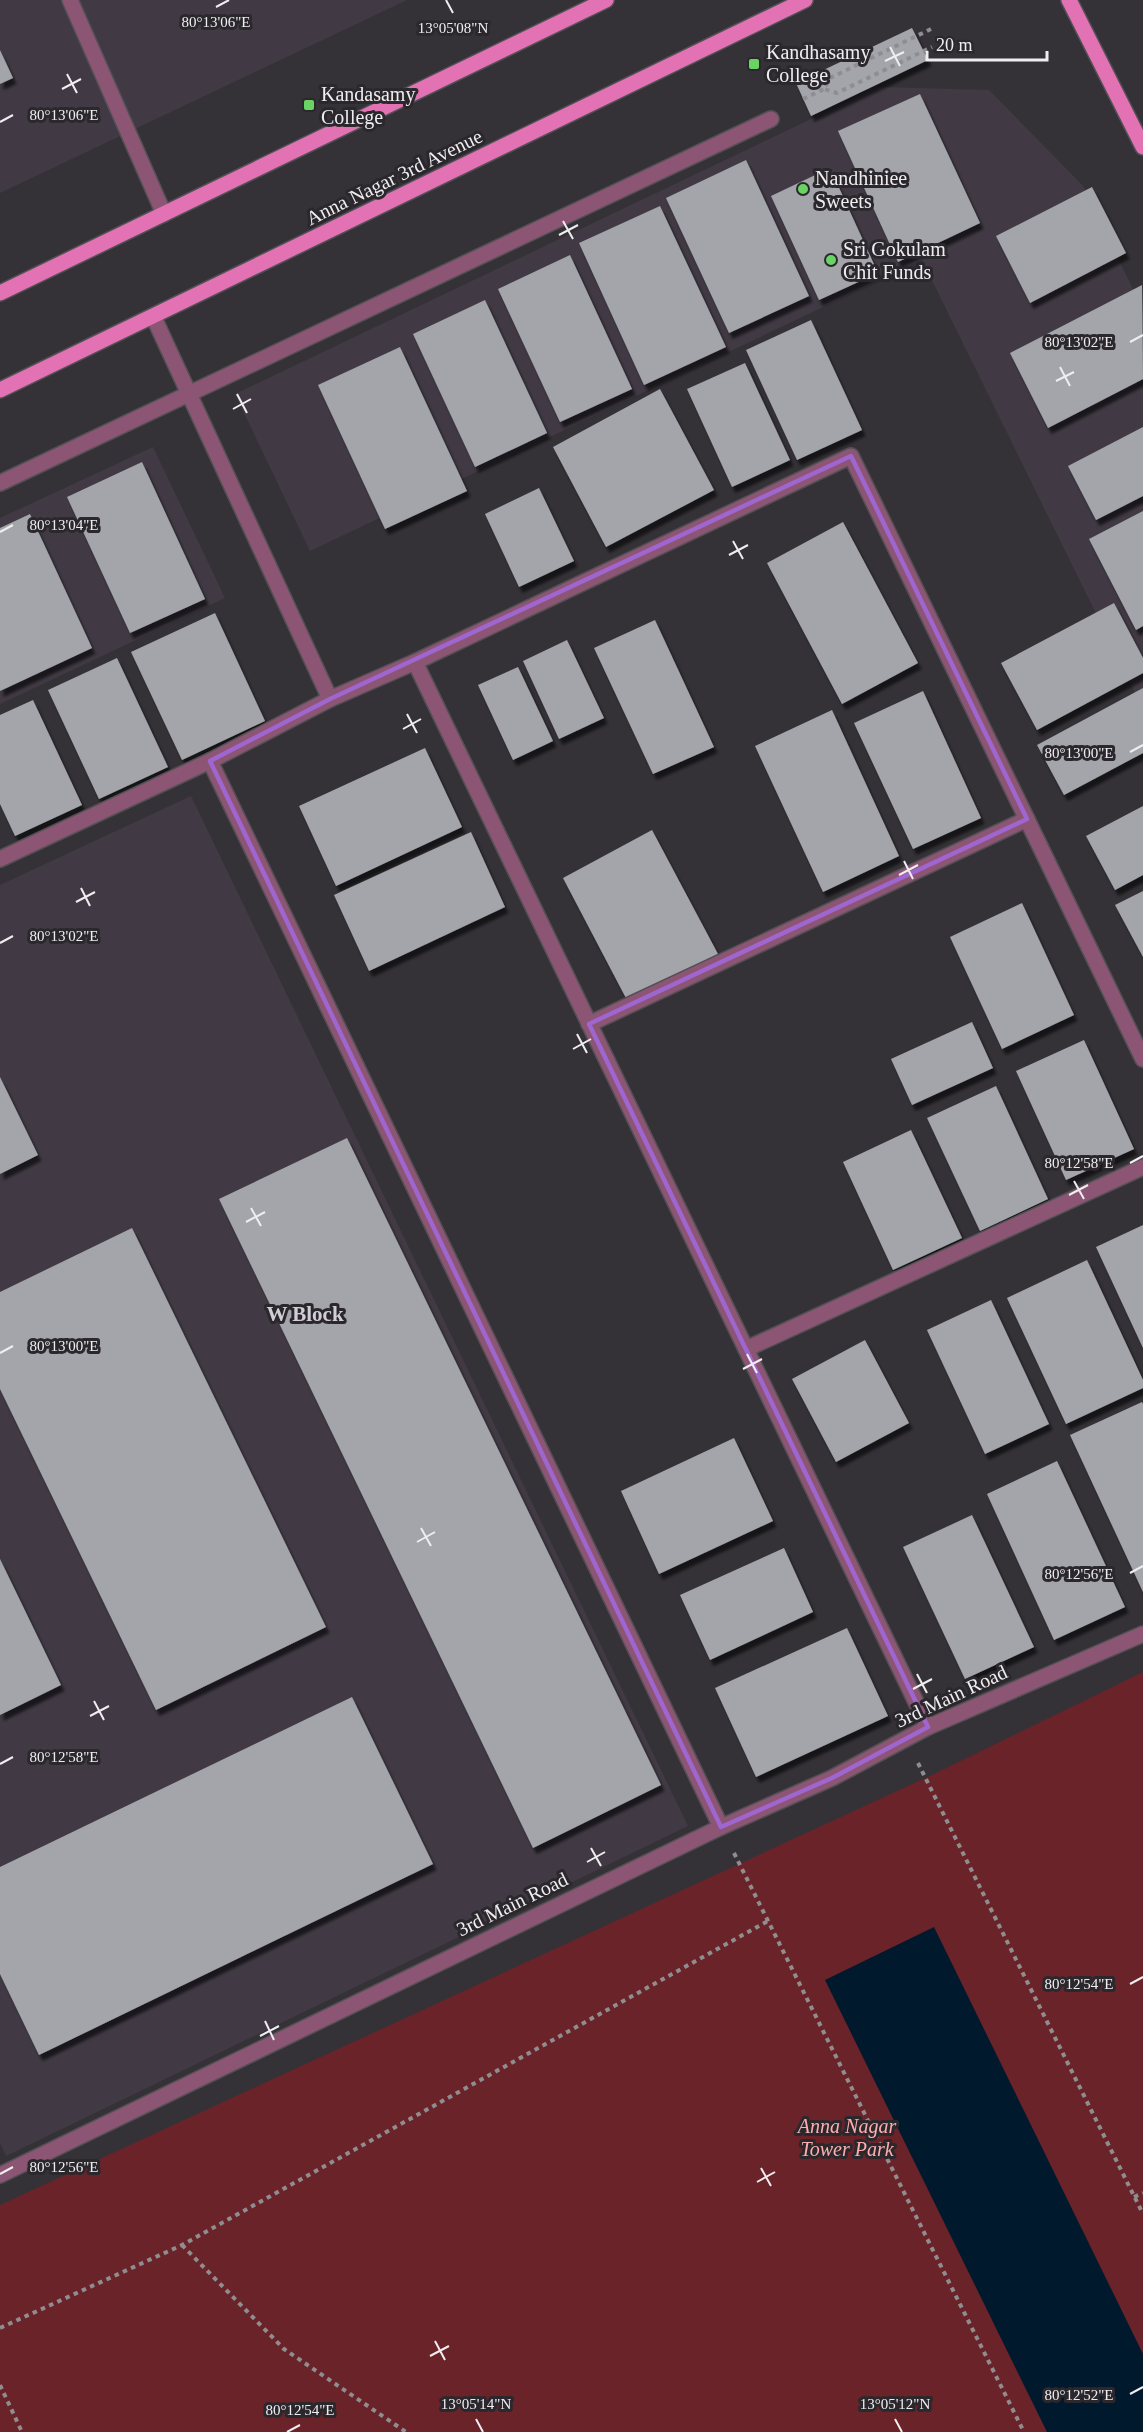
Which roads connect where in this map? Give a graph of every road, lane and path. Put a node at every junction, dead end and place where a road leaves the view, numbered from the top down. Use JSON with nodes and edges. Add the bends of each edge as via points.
{"nodes":[{"id":1,"x":70,"y":0,"type":"edge"},
{"id":2,"x":606,"y":0,"type":"edge"},
{"id":3,"x":805,"y":0,"type":"edge"},
{"id":4,"x":1070,"y":0,"type":"edge"},
{"id":5,"x":931,"y":29,"type":"dead end"},
{"id":6,"x":932,"y":47,"type":"dead end"},
{"id":7,"x":824,"y":89,"type":"junction"},
{"id":8,"x":803,"y":99,"type":"dead end"},
{"id":9,"x":771,"y":119,"type":"dead end"},
{"id":10,"x":1143,"y":147,"type":"edge"},
{"id":11,"x":164,"y":214,"type":"junction"},
{"id":12,"x":0,"y":293,"type":"edge"},
{"id":13,"x":154,"y":318,"type":"junction"},
{"id":14,"x":0,"y":390,"type":"edge"},
{"id":15,"x":189,"y":394,"type":"junction"},
{"id":16,"x":0,"y":483,"type":"edge"},
{"id":17,"x":415,"y":662,"type":"junction"},
{"id":18,"x":330,"y":699,"type":"junction"},
{"id":19,"x":210,"y":761,"type":"junction"},
{"id":20,"x":1027,"y":819,"type":"junction"},
{"id":21,"x":0,"y":859,"type":"edge"},
{"id":22,"x":589,"y":1023,"type":"junction"},
{"id":23,"x":1143,"y":1059,"type":"edge"},
{"id":24,"x":1143,"y":1167,"type":"edge"},
{"id":25,"x":746,"y":1349,"type":"junction"},
{"id":26,"x":1143,"y":1634,"type":"edge"},
{"id":27,"x":928,"y":1727,"type":"junction"},
{"id":28,"x":906,"y":1739,"type":"junction"},
{"id":29,"x":721,"y":1827,"type":"junction"},
{"id":30,"x":768,"y":1921,"type":"junction"},
{"id":31,"x":0,"y":2175,"type":"edge"},
{"id":32,"x":1143,"y":2193,"type":"edge"},
{"id":33,"x":1134,"y":2197,"type":"junction"},
{"id":34,"x":1143,"y":2214,"type":"edge"},
{"id":35,"x":182,"y":2245,"type":"junction"},
{"id":36,"x":0,"y":2328,"type":"edge"},
{"id":37,"x":0,"y":2385,"type":"edge"},
{"id":38,"x":22,"y":2432,"type":"edge"},
{"id":39,"x":406,"y":2432,"type":"edge"},
{"id":40,"x":1024,"y":2432,"type":"edge"}],
"edges":[{"from":1,"to":11,"type":"street"},
{"from":2,"to":11,"type":"main road"},
{"from":3,"to":13,"type":"main road","name":"Anna Nagar 3rd Avenue"},
{"from":4,"to":10,"type":"main road"},
{"from":5,"to":7,"type":"path","via":[[830,78]]},
{"from":6,"to":7,"type":"path","via":[[837,93]]},
{"from":7,"to":8,"type":"path"},
{"from":9,"to":15,"type":"street"},
{"from":11,"to":12,"type":"main road"},
{"from":13,"to":14,"type":"main road","name":"Anna Nagar 3rd Avenue"},
{"from":13,"to":15,"type":"street"},
{"from":15,"to":16,"type":"street"},
{"from":15,"to":18,"type":"street"},
{"from":17,"to":18,"type":"street"},
{"from":17,"to":20,"type":"street","via":[[851,456]]},
{"from":17,"to":22,"type":"street"},
{"from":18,"to":19,"type":"street"},
{"from":19,"to":21,"type":"street"},
{"from":19,"to":29,"type":"street"},
{"from":20,"to":22,"type":"street"},
{"from":20,"to":23,"type":"street"},
{"from":22,"to":25,"type":"street"},
{"from":24,"to":25,"type":"street"},
{"from":25,"to":27,"type":"street"},
{"from":26,"to":27,"type":"street","name":"3rd Main Road"},
{"from":27,"to":28,"type":"street","name":"3rd Main Road"},
{"from":28,"to":29,"type":"street","name":"3rd Main Road","via":[[832,1778]]},
{"from":28,"to":33,"type":"path"},
{"from":29,"to":30,"type":"path"},
{"from":29,"to":31,"type":"street","name":"3rd Main Road"},
{"from":30,"to":35,"type":"path"},
{"from":30,"to":40,"type":"path"},
{"from":32,"to":33,"type":"path"},
{"from":33,"to":34,"type":"path"},
{"from":35,"to":36,"type":"path"},
{"from":35,"to":39,"type":"path","via":[[284,2349]]},
{"from":37,"to":38,"type":"path"}]}
